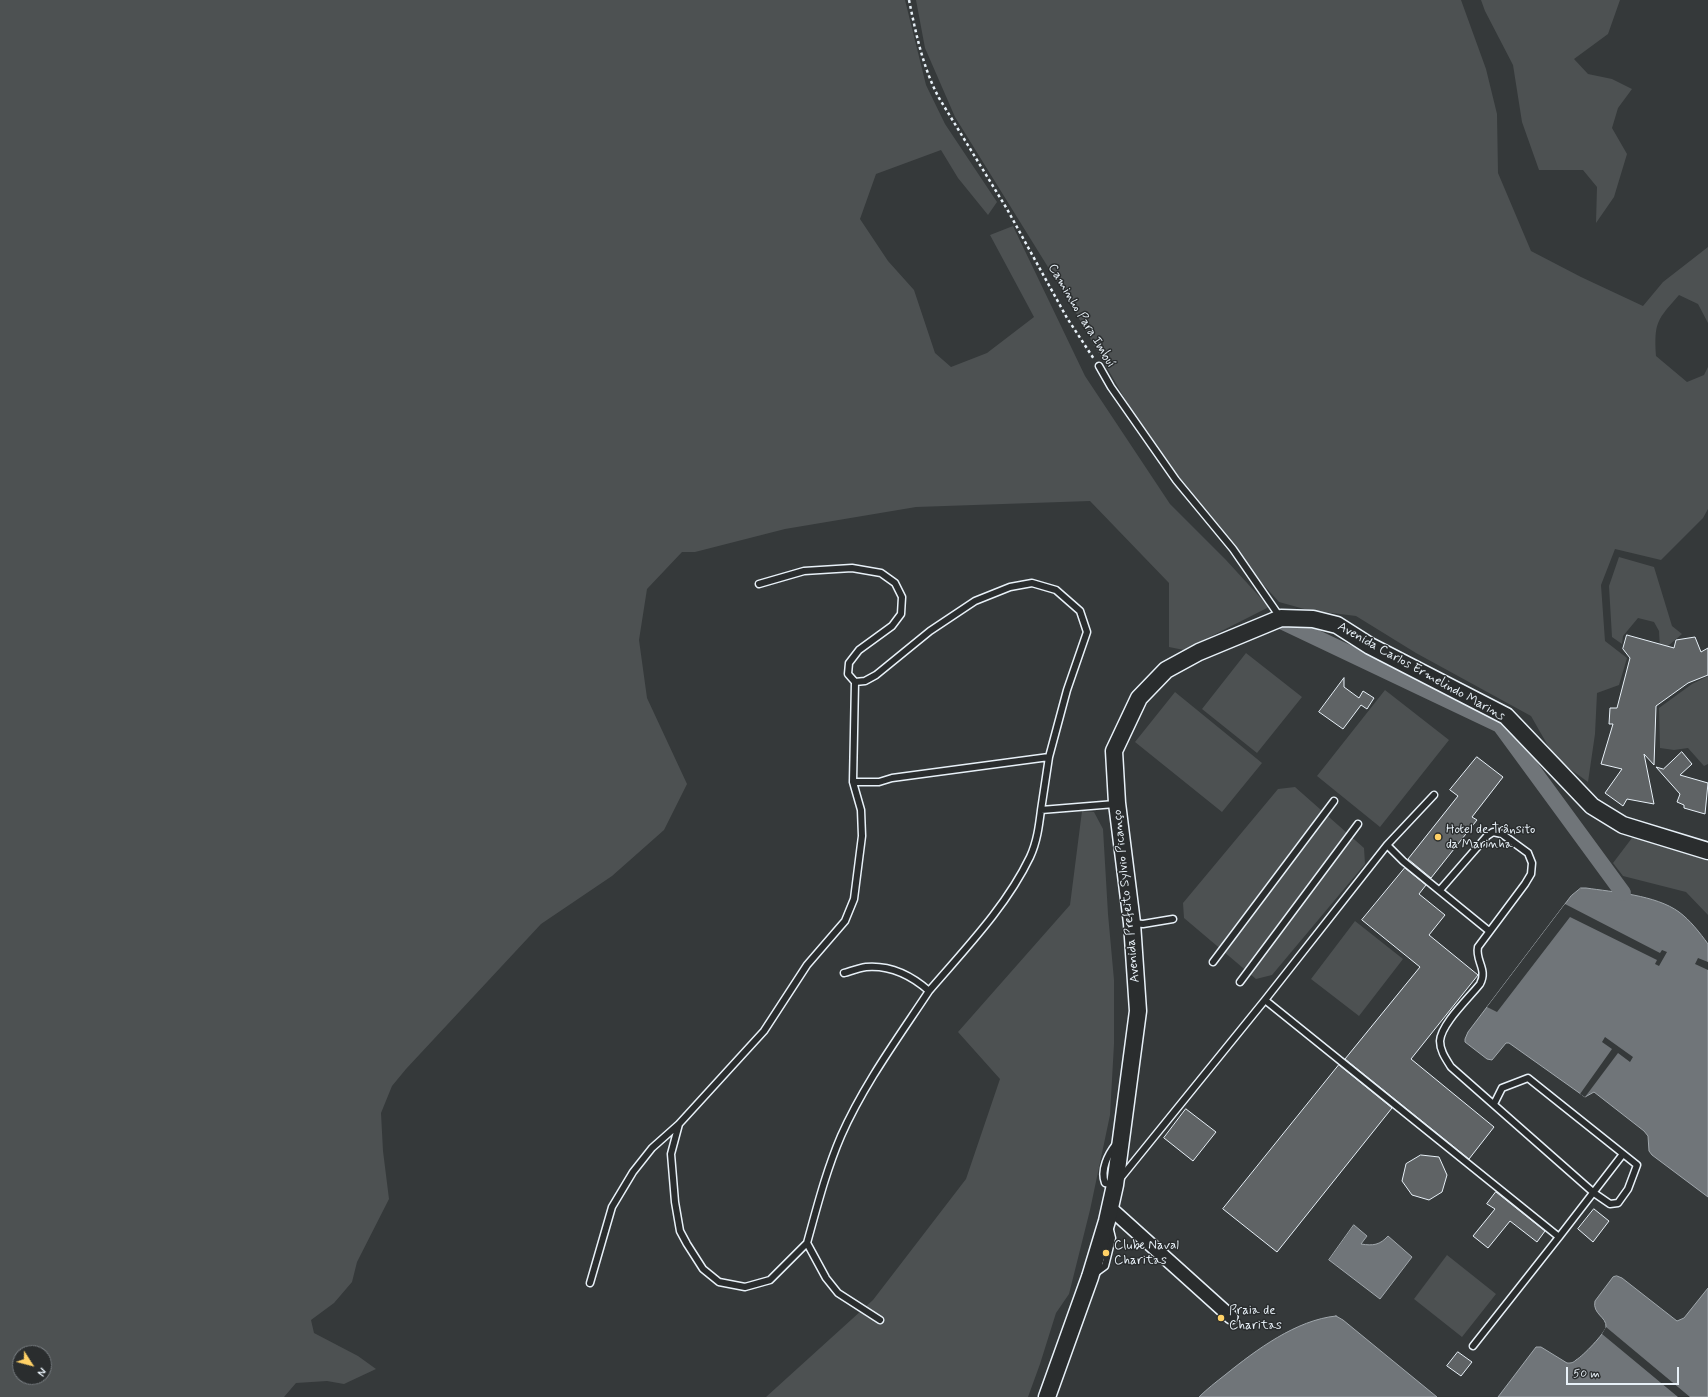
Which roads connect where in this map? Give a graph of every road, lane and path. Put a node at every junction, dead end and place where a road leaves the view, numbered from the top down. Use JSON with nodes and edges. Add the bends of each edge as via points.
{"nodes":[{"id":1,"x":908,"y":0,"type":"edge"},
{"id":2,"x":1099,"y":366,"type":"joint"},
{"id":3,"x":759,"y":584,"type":"dead end"},
{"id":4,"x":1281,"y":618,"type":"junction"},
{"id":5,"x":855,"y":682,"type":"junction"},
{"id":6,"x":1048,"y":757,"type":"junction"},
{"id":7,"x":853,"y":782,"type":"junction"},
{"id":8,"x":1434,"y":795,"type":"dead end"},
{"id":9,"x":1334,"y":801,"type":"dead end"},
{"id":10,"x":1117,"y":803,"type":"junction"},
{"id":11,"x":1041,"y":810,"type":"junction"},
{"id":12,"x":1358,"y":824,"type":"dead end"},
{"id":13,"x":1387,"y":845,"type":"junction"},
{"id":14,"x":1708,"y":851,"type":"edge"},
{"id":15,"x":1440,"y":890,"type":"junction"},
{"id":16,"x":1173,"y":919,"type":"dead end"},
{"id":17,"x":1132,"y":923,"type":"junction"},
{"id":18,"x":1489,"y":931,"type":"junction"},
{"id":19,"x":1213,"y":962,"type":"dead end"},
{"id":20,"x":844,"y":973,"type":"dead end"},
{"id":21,"x":1240,"y":982,"type":"dead end"},
{"id":22,"x":929,"y":991,"type":"junction"},
{"id":23,"x":1265,"y":1000,"type":"junction"},
{"id":24,"x":1494,"y":1104,"type":"junction"},
{"id":25,"x":678,"y":1124,"type":"junction"},
{"id":26,"x":1623,"y":1154,"type":"junction"},
{"id":27,"x":1115,"y":1185,"type":"junction"},
{"id":28,"x":1594,"y":1193,"type":"junction"},
{"id":29,"x":1109,"y":1214,"type":"junction"},
{"id":30,"x":1559,"y":1237,"type":"junction"},
{"id":31,"x":807,"y":1243,"type":"junction"},
{"id":32,"x":590,"y":1283,"type":"dead end"},
{"id":33,"x":1231,"y":1317,"type":"dead end"},
{"id":34,"x":880,"y":1320,"type":"dead end"},
{"id":35,"x":1472,"y":1346,"type":"dead end"},
{"id":36,"x":1047,"y":1397,"type":"edge"}],
"edges":[{"from":1,"to":2,"type":"path","name":"Caminho Para Imbuí","via":[[917,40],[938,98]]},
{"from":2,"to":4,"type":"lane","name":"Caminho Para Imbuí","via":[[1176,480],[1233,549]]},
{"from":3,"to":5,"type":"lane","via":[[804,571],[852,568],[881,573],[895,584],[902,597],[901,614],[892,626],[859,650],[849,663],[848,674]]},
{"from":4,"to":10,"type":"street","name":"Avenida Prefeito Sylvio Picanço","via":[[1199,652],[1166,670],[1138,698],[1114,751]]},
{"from":4,"to":14,"type":"street","name":"Avenida Carlos Ermelindo Marins","via":[[1313,619],[1337,625],[1370,646],[1506,716],[1592,806],[1622,825]]},
{"from":5,"to":6,"type":"lane","via":[[865,681],[876,675],[930,631],[975,601],[1010,587],[1032,583],[1056,590],[1080,611],[1086,632]]},
{"from":5,"to":7,"type":"lane"},
{"from":6,"to":7,"type":"lane","via":[[892,778],[879,782]]},
{"from":6,"to":11,"type":"lane"},
{"from":7,"to":25,"type":"lane","via":[[861,810],[862,836],[854,899],[845,921],[807,965],[764,1032]]},
{"from":8,"to":13,"type":"lane"},
{"from":9,"to":19,"type":"lane"},
{"from":10,"to":11,"type":"lane"},
{"from":10,"to":17,"type":"street","name":"Avenida Prefeito Sylvio Picanço"},
{"from":11,"to":22,"type":"lane","via":[[1037,837],[1030,857],[1008,894]]},
{"from":12,"to":21,"type":"lane"},
{"from":13,"to":15,"type":"lane","via":[[1402,862]]},
{"from":13,"to":23,"type":"lane"},
{"from":15,"to":18,"type":"lane"},
{"from":15,"to":18,"type":"lane","via":[[1493,832],[1502,834],[1528,853],[1532,863],[1531,874]]},
{"from":16,"to":17,"type":"lane","via":[[1143,924]]},
{"from":17,"to":27,"type":"street","name":"Avenida Prefeito Sylvio Picanço","via":[[1138,1011]]},
{"from":18,"to":24,"type":"lane","via":[[1477,952],[1484,977],[1443,1028],[1440,1041],[1442,1051],[1451,1067]]},
{"from":20,"to":22,"type":"lane","via":[[866,967],[889,969],[915,979]]},
{"from":22,"to":31,"type":"lane","via":[[877,1069],[841,1136],[821,1191]]},
{"from":23,"to":27,"type":"lane"},
{"from":23,"to":30,"type":"lane"},
{"from":24,"to":26,"type":"lane","via":[[1502,1088],[1528,1078]]},
{"from":24,"to":28,"type":"lane"},
{"from":25,"to":31,"type":"lane","via":[[670,1154],[675,1202],[680,1231],[703,1269],[719,1282],[745,1287],[770,1280]]},
{"from":25,"to":32,"type":"lane","via":[[652,1148],[633,1172],[612,1206]]},
{"from":26,"to":28,"type":"lane"},
{"from":26,"to":28,"type":"lane","via":[[1637,1165],[1628,1189],[1618,1203],[1610,1204]]},
{"from":27,"to":29,"type":"street","name":"Avenida Prefeito Sylvio Picanço"},
{"from":28,"to":30,"type":"lane"},
{"from":29,"to":33,"type":"street"},
{"from":29,"to":36,"type":"street","name":"Avenida Prefeito Sylvio Picanço","via":[[1090,1277]]},
{"from":30,"to":35,"type":"lane"},
{"from":31,"to":34,"type":"lane","via":[[826,1278],[838,1293]]}]}
